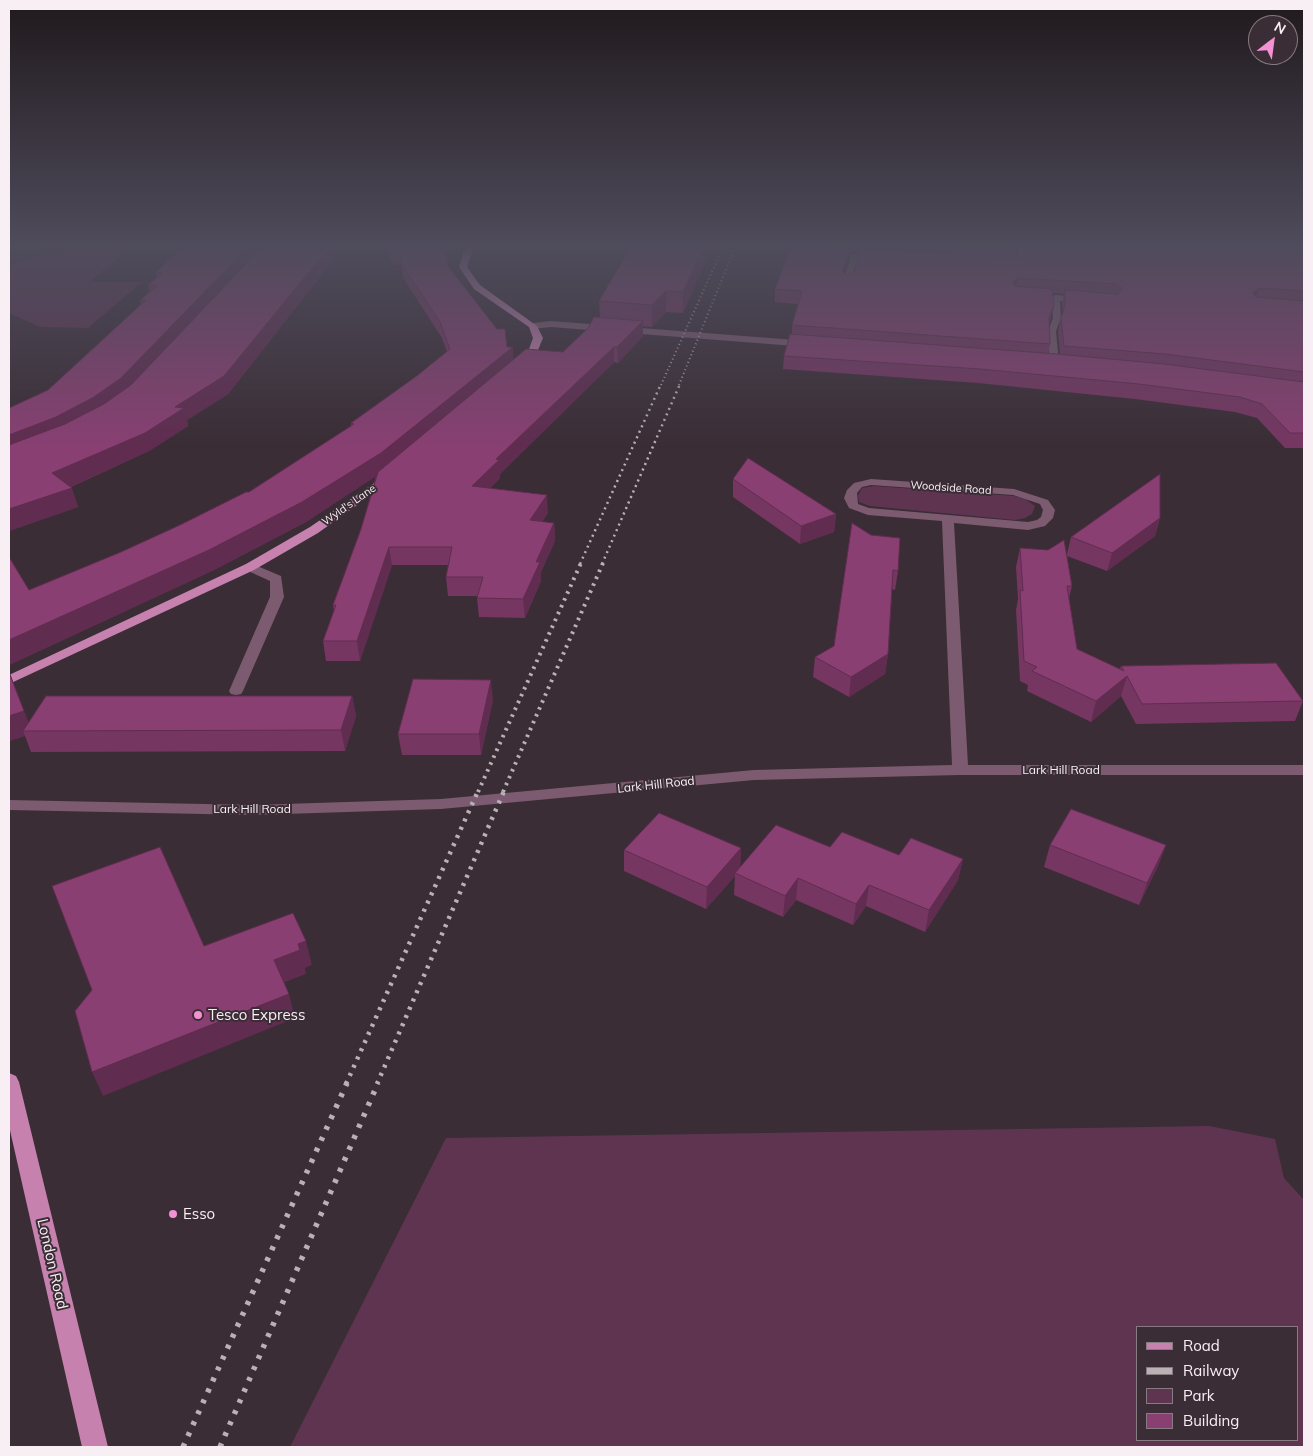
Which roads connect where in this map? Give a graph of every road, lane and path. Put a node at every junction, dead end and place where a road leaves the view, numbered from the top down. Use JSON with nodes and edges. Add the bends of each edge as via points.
{"nodes":[{"id":1,"x":514,"y":313,"type":"edge"},
{"id":2,"x":1055,"y":313,"type":"edge"},
{"id":3,"x":533,"y":326,"type":"junction"},
{"id":4,"x":822,"y":345,"type":"edge"},
{"id":5,"x":1054,"y":363,"type":"edge"},
{"id":6,"x":510,"y":375,"type":"edge"},
{"id":7,"x":397,"y":468,"type":"edge"},
{"id":8,"x":948,"y":519,"type":"junction"},
{"id":9,"x":250,"y":567,"type":"junction"},
{"id":10,"x":9,"y":680,"type":"edge"},
{"id":11,"x":236,"y":691,"type":"dead end"},
{"id":12,"x":960,"y":770,"type":"junction"},
{"id":13,"x":1304,"y":770,"type":"edge"},
{"id":14,"x":9,"y":805,"type":"edge"},
{"id":15,"x":9,"y":1082,"type":"edge"},
{"id":16,"x":95,"y":1447,"type":"edge"}],
"edges":[{"from":1,"to":3,"type":"main road"},
{"from":2,"to":5,"type":"street","via":[[1052,331]]},
{"from":3,"to":4,"type":"street","via":[[551,324]]},
{"from":3,"to":6,"type":"main road","via":[[538,338],[534,350]]},
{"from":7,"to":9,"type":"main road","name":"Wyld's Lane","via":[[367,494],[314,530]]},
{"from":8,"to":8,"type":"street","name":"Woodside Road","via":[[868,511],[853,506],[851,492],[858,485],[871,482],[1014,492],[1044,502],[1049,510],[1041,523],[1028,526]]},
{"from":8,"to":12,"type":"street"},
{"from":9,"to":10,"type":"main road","name":"Wyld's Lane"},
{"from":9,"to":11,"type":"street","via":[[276,579],[277,597]]},
{"from":12,"to":13,"type":"street","name":"Lark Hill Road"},
{"from":12,"to":14,"type":"street","name":"Lark Hill Road","via":[[754,775],[441,804],[253,810]]},
{"from":15,"to":16,"type":"main road","name":"London Road"}]}
